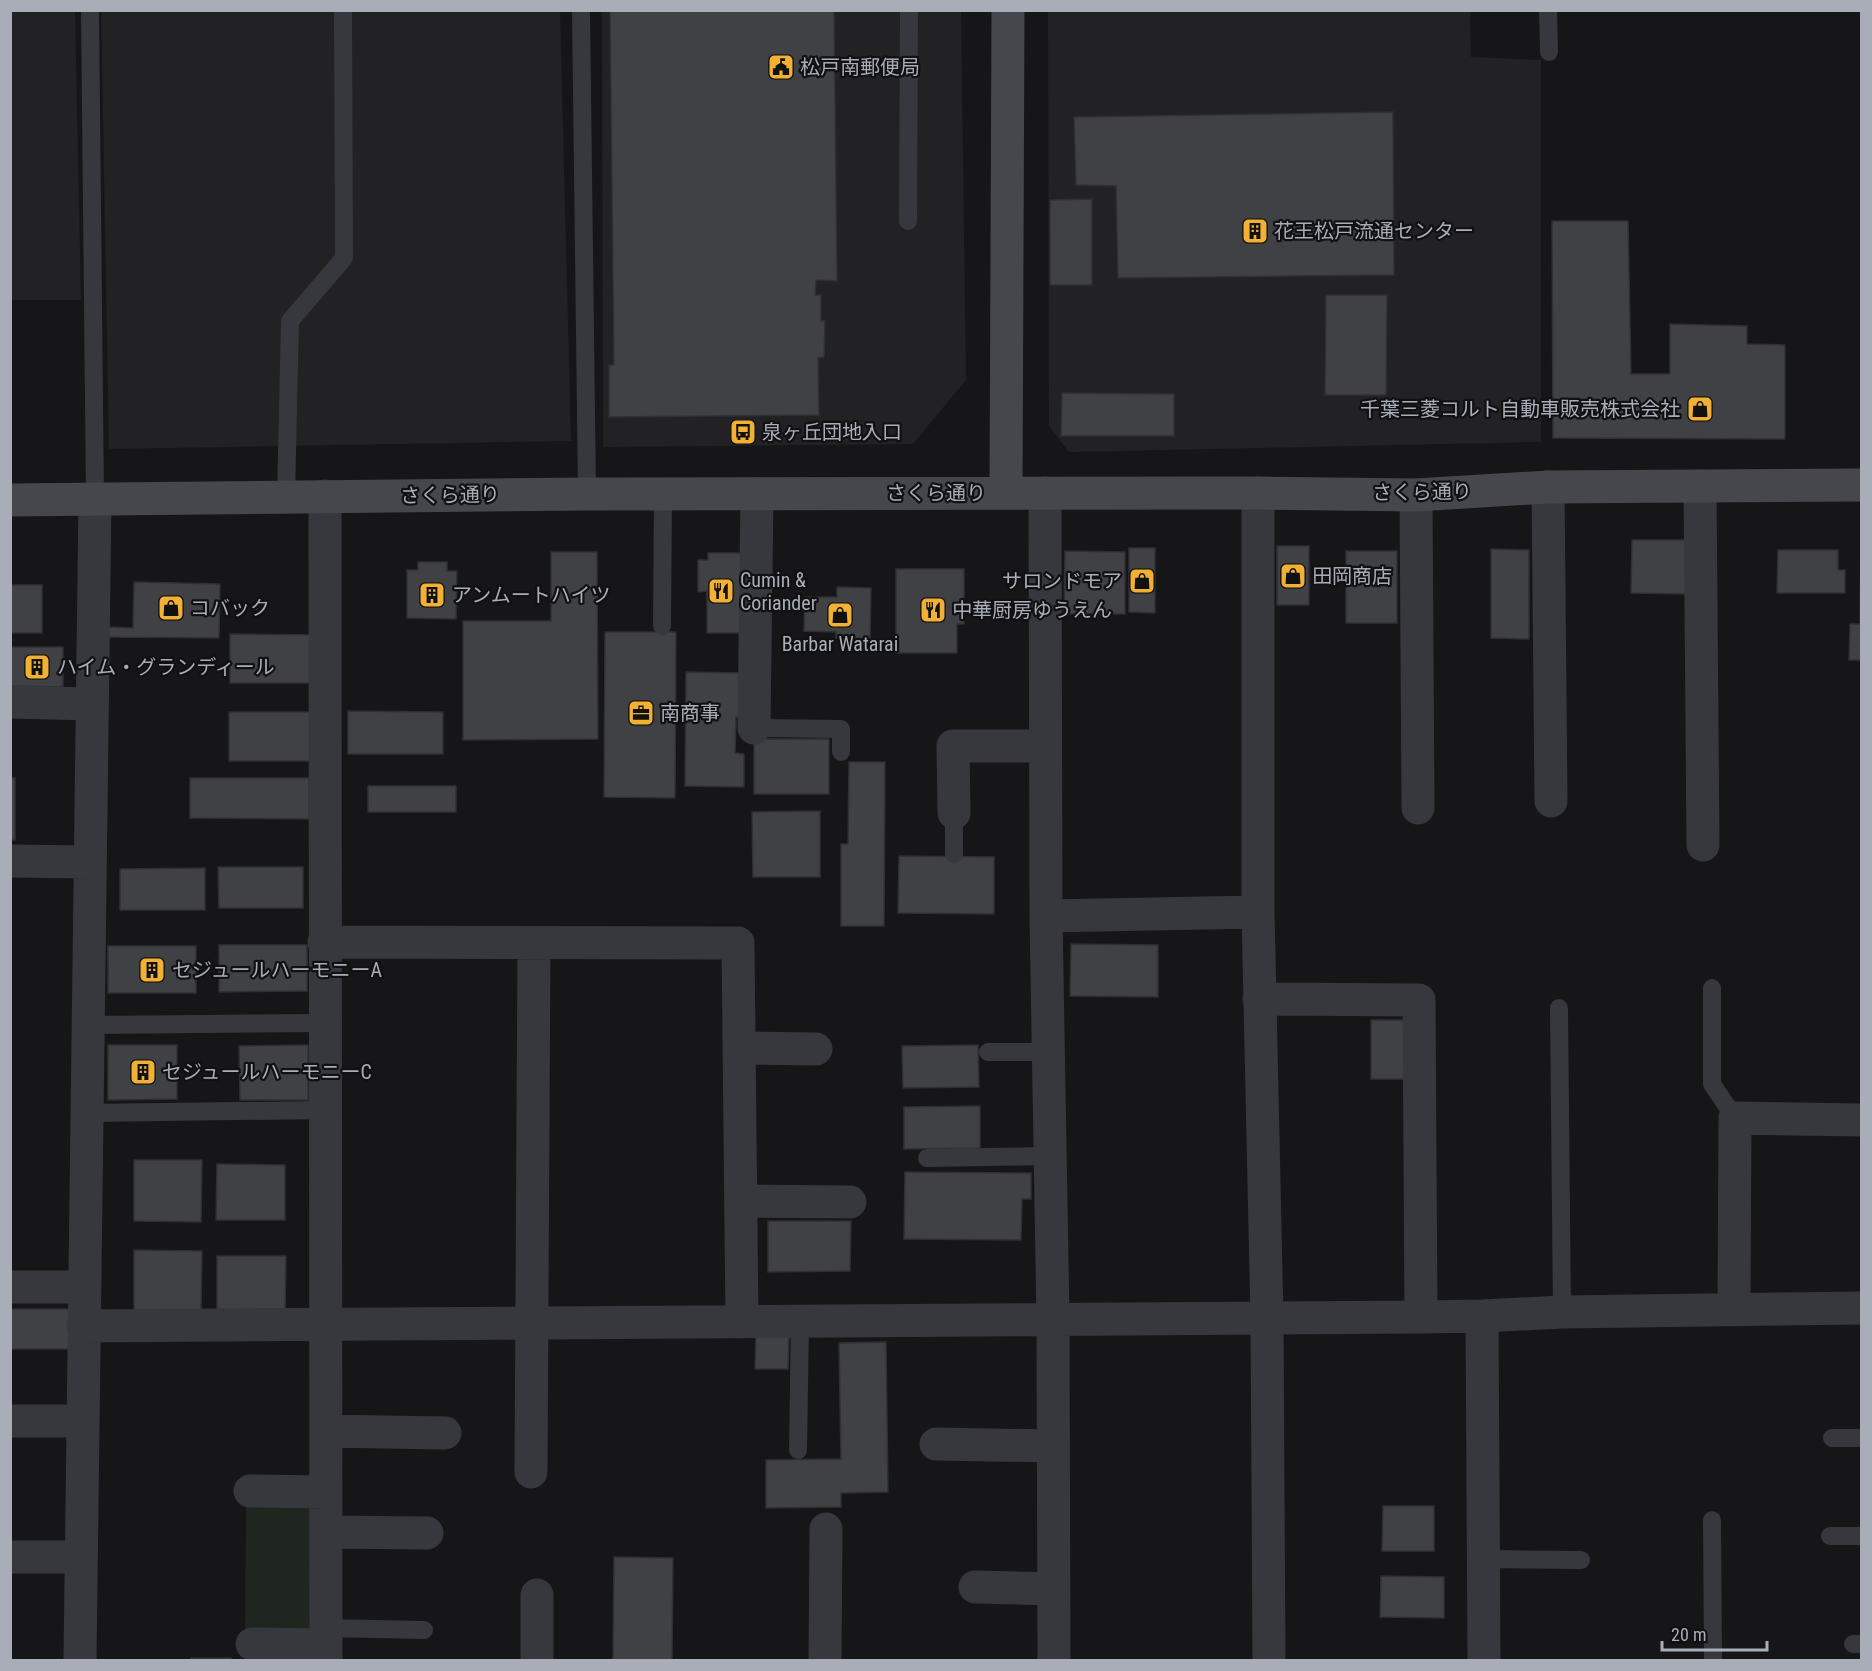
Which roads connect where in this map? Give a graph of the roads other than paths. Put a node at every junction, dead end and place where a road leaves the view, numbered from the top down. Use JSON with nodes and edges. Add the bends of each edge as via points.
{"nodes":[{"id":1,"x":90,"y":10,"type":"edge"},
{"id":2,"x":343,"y":10,"type":"edge"},
{"id":3,"x":581,"y":10,"type":"edge"},
{"id":4,"x":909,"y":10,"type":"edge"},
{"id":5,"x":1008,"y":10,"type":"edge"},
{"id":6,"x":1548,"y":10,"type":"edge"},
{"id":7,"x":1549,"y":52,"type":"dead end"},
{"id":8,"x":908,"y":221,"type":"dead end"},
{"id":9,"x":1862,"y":485,"type":"edge"},
{"id":10,"x":1700,"y":486,"type":"junction"},
{"id":11,"x":1548,"y":487,"type":"junction"},
{"id":12,"x":1006,"y":493,"type":"junction"},
{"id":13,"x":1045,"y":493,"type":"junction"},
{"id":14,"x":1258,"y":493,"type":"junction"},
{"id":15,"x":587,"y":494,"type":"junction"},
{"id":16,"x":663,"y":494,"type":"junction"},
{"id":17,"x":757,"y":494,"type":"junction"},
{"id":18,"x":1416,"y":495,"type":"junction"},
{"id":19,"x":325,"y":496,"type":"junction"},
{"id":20,"x":286,"y":497,"type":"junction"},
{"id":21,"x":95,"y":499,"type":"junction"},
{"id":22,"x":10,"y":500,"type":"edge"},
{"id":23,"x":662,"y":626,"type":"dead end"},
{"id":24,"x":10,"y":702,"type":"edge"},
{"id":25,"x":92,"y":704,"type":"junction"},
{"id":26,"x":754,"y":728,"type":"joint"},
{"id":27,"x":1045,"y":746,"type":"junction"},
{"id":28,"x":841,"y":752,"type":"dead end"},
{"id":29,"x":1551,"y":801,"type":"dead end"},
{"id":30,"x":1418,"y":808,"type":"dead end"},
{"id":31,"x":954,"y":813,"type":"joint"},
{"id":32,"x":1703,"y":845,"type":"dead end"},
{"id":33,"x":954,"y":854,"type":"dead end"},
{"id":34,"x":10,"y":861,"type":"edge"},
{"id":35,"x":90,"y":862,"type":"junction"},
{"id":36,"x":1258,"y":912,"type":"junction"},
{"id":37,"x":1046,"y":916,"type":"junction"},
{"id":38,"x":324,"y":942,"type":"junction"},
{"id":39,"x":534,"y":943,"type":"junction"},
{"id":40,"x":1712,"y":988,"type":"dead end"},
{"id":41,"x":1259,"y":999,"type":"junction"},
{"id":42,"x":1559,"y":1008,"type":"dead end"},
{"id":43,"x":324,"y":1023,"type":"junction"},
{"id":44,"x":88,"y":1025,"type":"junction"},
{"id":45,"x":739,"y":1048,"type":"junction"},
{"id":46,"x":816,"y":1049,"type":"dead end"},
{"id":47,"x":988,"y":1052,"type":"dead end"},
{"id":48,"x":1049,"y":1052,"type":"junction"},
{"id":49,"x":325,"y":1110,"type":"junction"},
{"id":50,"x":87,"y":1113,"type":"junction"},
{"id":51,"x":1735,"y":1118,"type":"junction"},
{"id":52,"x":1862,"y":1120,"type":"edge"},
{"id":53,"x":1050,"y":1156,"type":"junction"},
{"id":54,"x":927,"y":1158,"type":"dead end"},
{"id":55,"x":741,"y":1202,"type":"junction"},
{"id":56,"x":850,"y":1202,"type":"dead end"},
{"id":57,"x":10,"y":1287,"type":"edge"},
{"id":58,"x":84,"y":1287,"type":"junction"},
{"id":59,"x":1862,"y":1308,"type":"edge"},
{"id":60,"x":1734,"y":1310,"type":"junction"},
{"id":61,"x":1562,"y":1312,"type":"junction"},
{"id":62,"x":1482,"y":1316,"type":"junction"},
{"id":63,"x":1421,"y":1317,"type":"junction"},
{"id":64,"x":1267,"y":1318,"type":"junction"},
{"id":65,"x":1053,"y":1319,"type":"junction"},
{"id":66,"x":800,"y":1321,"type":"junction"},
{"id":67,"x":741,"y":1322,"type":"junction"},
{"id":68,"x":533,"y":1323,"type":"junction"},
{"id":69,"x":325,"y":1324,"type":"junction"},
{"id":70,"x":83,"y":1326,"type":"junction"},
{"id":71,"x":10,"y":1421,"type":"edge"},
{"id":72,"x":82,"y":1421,"type":"junction"},
{"id":73,"x":326,"y":1431,"type":"junction"},
{"id":74,"x":445,"y":1433,"type":"dead end"},
{"id":75,"x":1832,"y":1438,"type":"dead end"},
{"id":76,"x":1862,"y":1438,"type":"edge"},
{"id":77,"x":936,"y":1444,"type":"dead end"},
{"id":78,"x":1053,"y":1446,"type":"junction"},
{"id":79,"x":798,"y":1450,"type":"dead end"},
{"id":80,"x":531,"y":1473,"type":"dead end"},
{"id":81,"x":250,"y":1491,"type":"dead end"},
{"id":82,"x":326,"y":1492,"type":"junction"},
{"id":83,"x":1712,"y":1520,"type":"dead end"},
{"id":84,"x":826,"y":1528,"type":"dead end"},
{"id":85,"x":326,"y":1532,"type":"junction"},
{"id":86,"x":427,"y":1533,"type":"dead end"},
{"id":87,"x":1830,"y":1536,"type":"dead end"},
{"id":88,"x":1862,"y":1536,"type":"edge"},
{"id":89,"x":10,"y":1557,"type":"edge"},
{"id":90,"x":81,"y":1557,"type":"junction"},
{"id":91,"x":1484,"y":1559,"type":"junction"},
{"id":92,"x":1581,"y":1560,"type":"dead end"},
{"id":93,"x":975,"y":1587,"type":"dead end"},
{"id":94,"x":1054,"y":1589,"type":"junction"},
{"id":95,"x":537,"y":1595,"type":"dead end"},
{"id":96,"x":424,"y":1630,"type":"dead end"},
{"id":97,"x":252,"y":1644,"type":"dead end"},
{"id":98,"x":326,"y":1644,"type":"edge"},
{"id":99,"x":80,"y":1660,"type":"edge"},
{"id":100,"x":537,"y":1660,"type":"edge"},
{"id":101,"x":825,"y":1660,"type":"edge"},
{"id":102,"x":1054,"y":1660,"type":"edge"},
{"id":103,"x":1269,"y":1660,"type":"edge"},
{"id":104,"x":1484,"y":1660,"type":"edge"},
{"id":105,"x":1713,"y":1660,"type":"edge"}],
"edges":[{"from":1,"to":21,"type":"lane"},
{"from":2,"to":20,"type":"lane","via":[[344,258],[290,321]]},
{"from":3,"to":15,"type":"lane"},
{"from":4,"to":8,"type":"lane"},
{"from":5,"to":12,"type":"street"},
{"from":6,"to":7,"type":"lane"},
{"from":9,"to":10,"type":"street","name":"さくら通り"},
{"from":10,"to":11,"type":"street","name":"さくら通り"},
{"from":10,"to":32,"type":"street"},
{"from":11,"to":18,"type":"street","name":"さくら通り"},
{"from":11,"to":29,"type":"street"},
{"from":12,"to":13,"type":"street","name":"さくら通り"},
{"from":12,"to":17,"type":"street","name":"さくら通り"},
{"from":13,"to":14,"type":"street","name":"さくら通り"},
{"from":13,"to":27,"type":"street"},
{"from":14,"to":18,"type":"street","name":"さくら通り"},
{"from":14,"to":36,"type":"street"},
{"from":15,"to":16,"type":"street","name":"さくら通り"},
{"from":15,"to":19,"type":"street","name":"さくら通り"},
{"from":16,"to":17,"type":"street","name":"さくら通り"},
{"from":16,"to":23,"type":"lane"},
{"from":17,"to":26,"type":"street"},
{"from":18,"to":30,"type":"street"},
{"from":19,"to":20,"type":"street","name":"さくら通り"},
{"from":19,"to":38,"type":"street"},
{"from":20,"to":21,"type":"street","name":"さくら通り"},
{"from":21,"to":22,"type":"street","name":"さくら通り"},
{"from":21,"to":25,"type":"street"},
{"from":24,"to":25,"type":"street"},
{"from":25,"to":35,"type":"street"},
{"from":26,"to":28,"type":"lane","via":[[841,729]]},
{"from":27,"to":31,"type":"street","via":[[953,746]]},
{"from":27,"to":37,"type":"street"},
{"from":31,"to":33,"type":"lane"},
{"from":34,"to":35,"type":"street"},
{"from":35,"to":44,"type":"street"},
{"from":36,"to":37,"type":"street"},
{"from":36,"to":41,"type":"street"},
{"from":37,"to":48,"type":"street"},
{"from":38,"to":39,"type":"street"},
{"from":38,"to":43,"type":"street"},
{"from":39,"to":45,"type":"street","via":[[738,943]]},
{"from":39,"to":68,"type":"street"},
{"from":40,"to":51,"type":"lane","via":[[1712,1084]]},
{"from":41,"to":63,"type":"street","via":[[1419,1000]]},
{"from":41,"to":64,"type":"street"},
{"from":42,"to":61,"type":"lane"},
{"from":43,"to":44,"type":"lane"},
{"from":43,"to":49,"type":"street"},
{"from":44,"to":50,"type":"street"},
{"from":45,"to":46,"type":"street"},
{"from":45,"to":55,"type":"street"},
{"from":47,"to":48,"type":"lane"},
{"from":48,"to":53,"type":"street"},
{"from":49,"to":50,"type":"lane"},
{"from":49,"to":69,"type":"street"},
{"from":50,"to":58,"type":"street"},
{"from":51,"to":52,"type":"street"},
{"from":51,"to":60,"type":"street"},
{"from":53,"to":54,"type":"lane"},
{"from":53,"to":65,"type":"street"},
{"from":55,"to":56,"type":"street"},
{"from":55,"to":67,"type":"street"},
{"from":57,"to":58,"type":"street"},
{"from":58,"to":70,"type":"street"},
{"from":59,"to":60,"type":"street"},
{"from":60,"to":61,"type":"street"},
{"from":61,"to":62,"type":"street"},
{"from":62,"to":63,"type":"street"},
{"from":62,"to":91,"type":"street"},
{"from":63,"to":64,"type":"street"},
{"from":64,"to":65,"type":"street"},
{"from":64,"to":103,"type":"street"},
{"from":65,"to":66,"type":"street"},
{"from":65,"to":78,"type":"street"},
{"from":66,"to":67,"type":"street"},
{"from":66,"to":79,"type":"lane"},
{"from":67,"to":68,"type":"street"},
{"from":68,"to":69,"type":"street"},
{"from":68,"to":80,"type":"street"},
{"from":69,"to":70,"type":"street"},
{"from":69,"to":73,"type":"street"},
{"from":70,"to":72,"type":"street"},
{"from":71,"to":72,"type":"street"},
{"from":72,"to":90,"type":"street"},
{"from":73,"to":74,"type":"street"},
{"from":73,"to":82,"type":"street"},
{"from":75,"to":76,"type":"lane"},
{"from":77,"to":78,"type":"street"},
{"from":78,"to":94,"type":"street"},
{"from":81,"to":82,"type":"street"},
{"from":82,"to":85,"type":"street"},
{"from":83,"to":105,"type":"lane"},
{"from":84,"to":101,"type":"street"},
{"from":85,"to":86,"type":"street"},
{"from":85,"to":98,"type":"street"},
{"from":87,"to":88,"type":"lane"},
{"from":89,"to":90,"type":"street"},
{"from":90,"to":99,"type":"street"},
{"from":91,"to":92,"type":"lane"},
{"from":91,"to":104,"type":"street"},
{"from":93,"to":94,"type":"street"},
{"from":94,"to":102,"type":"street"},
{"from":95,"to":100,"type":"street"},
{"from":96,"to":98,"type":"lane"},
{"from":97,"to":98,"type":"street"}]}
